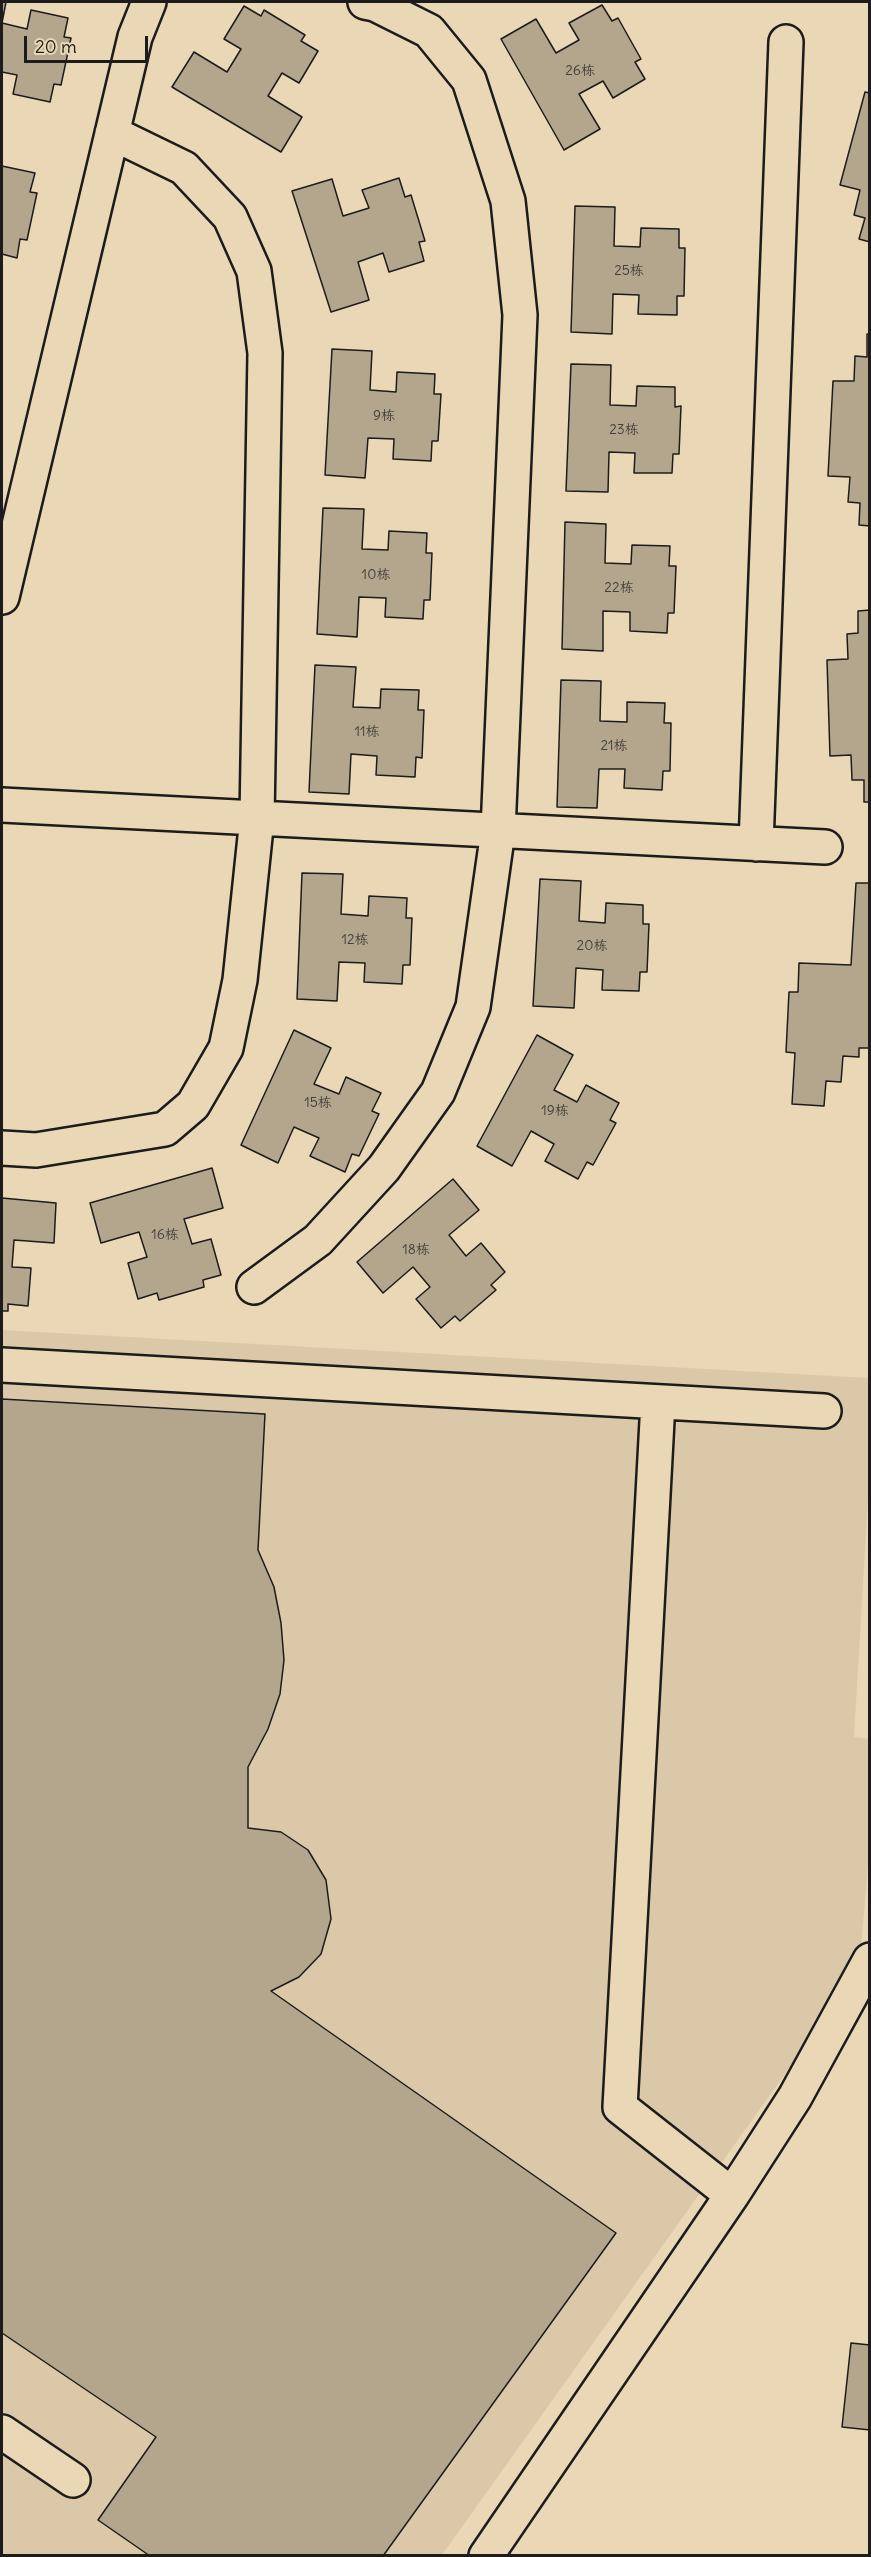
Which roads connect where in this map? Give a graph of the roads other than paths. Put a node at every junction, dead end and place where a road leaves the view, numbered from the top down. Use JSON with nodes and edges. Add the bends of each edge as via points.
{"nodes":[{"id":1,"x":149,"y":2,"type":"edge"},
{"id":2,"x":365,"y":2,"type":"edge"},
{"id":3,"x":786,"y":42,"type":"dead end"},
{"id":4,"x":112,"y":133,"type":"junction"},
{"id":5,"x":2,"y":597,"type":"edge"},
{"id":6,"x":2,"y":805,"type":"edge"},
{"id":7,"x":257,"y":818,"type":"junction"},
{"id":8,"x":498,"y":831,"type":"junction"},
{"id":9,"x":756,"y":844,"type":"junction"},
{"id":10,"x":825,"y":848,"type":"dead end"},
{"id":11,"x":2,"y":1148,"type":"edge"},
{"id":12,"x":254,"y":1287,"type":"dead end"},
{"id":13,"x":2,"y":1365,"type":"edge"},
{"id":14,"x":658,"y":1402,"type":"junction"},
{"id":15,"x":824,"y":1411,"type":"dead end"},
{"id":16,"x":870,"y":1960,"type":"edge"},
{"id":17,"x":732,"y":2195,"type":"junction"},
{"id":18,"x":2,"y":2432,"type":"edge"},
{"id":19,"x":73,"y":2480,"type":"dead end"},
{"id":20,"x":486,"y":2556,"type":"edge"}],
"edges":[{"from":1,"to":4,"type":"street","via":[[135,37]]},
{"from":2,"to":8,"type":"street","via":[[429,31],[469,80],[508,201],[519,315]]},
{"from":3,"to":9,"type":"street"},
{"from":4,"to":5,"type":"street"},
{"from":4,"to":7,"type":"street","via":[[184,168],[230,217],[254,271],[265,353]]},
{"from":6,"to":7,"type":"street"},
{"from":7,"to":8,"type":"street"},
{"from":7,"to":11,"type":"street","via":[[240,980],[226,1048],[194,1105],[165,1129],[36,1150]]},
{"from":8,"to":9,"type":"street"},
{"from":8,"to":12,"type":"street","via":[[473,1007],[438,1092],[384,1168],[318,1240]]},
{"from":9,"to":10,"type":"street"},
{"from":13,"to":14,"type":"street"},
{"from":14,"to":15,"type":"street"},
{"from":14,"to":17,"type":"street","via":[[620,2107]]},
{"from":16,"to":17,"type":"street","via":[[795,2097]]},
{"from":17,"to":20,"type":"street"},
{"from":18,"to":19,"type":"street"}]}
